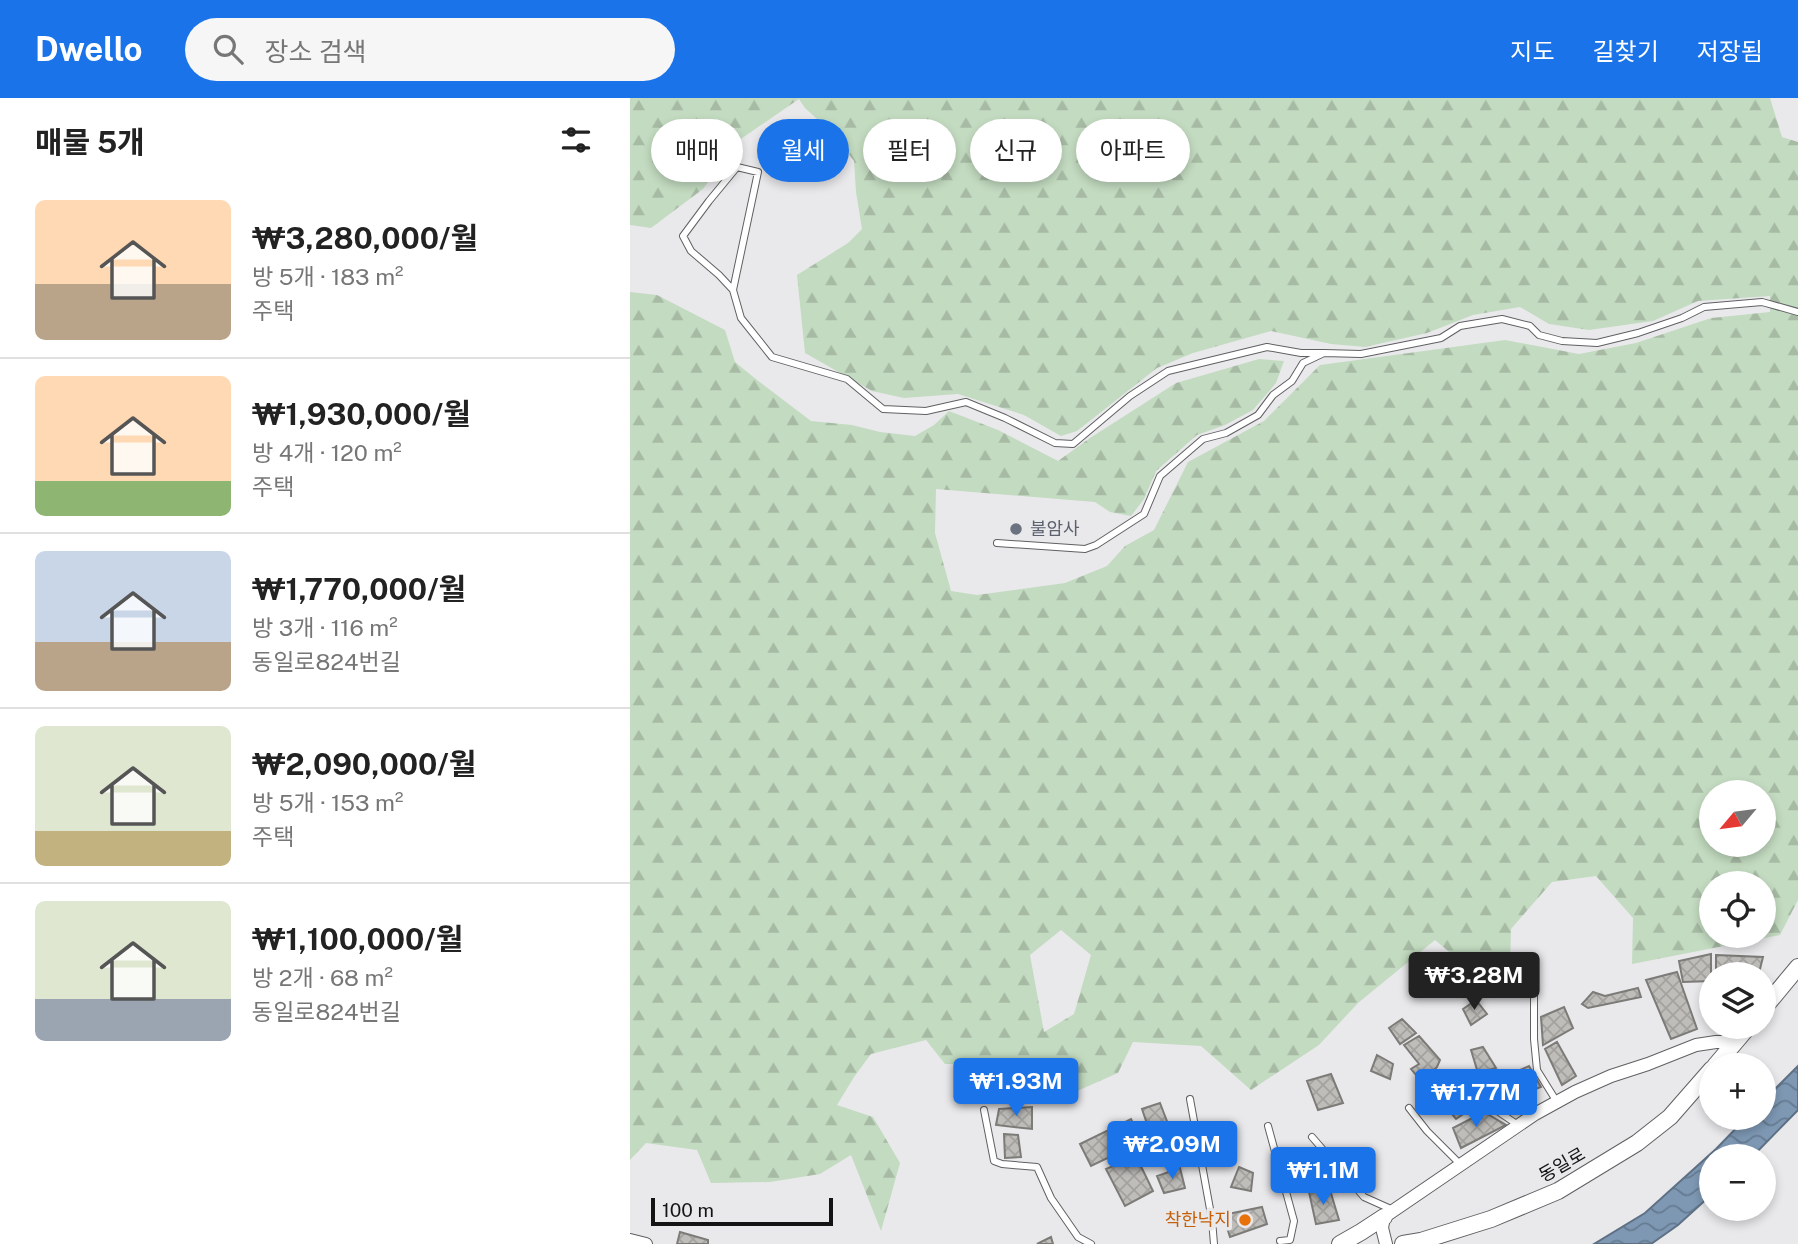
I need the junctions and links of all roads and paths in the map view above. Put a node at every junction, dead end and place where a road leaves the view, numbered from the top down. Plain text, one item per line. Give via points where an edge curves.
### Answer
1 (733, 290) junction
2 (1798, 312) edge
3 (1324, 353) junction
4 (997, 543) dead end
5 (1798, 967) edge
6 (1534, 994) dead end
7 (1776, 994) edge
8 (1738, 1039) edge
9 (1736, 1042) junction
10 (1726, 1053) edge
11 (1699, 1084) edge
12 (1479, 1094) dead end
13 (1190, 1099) dead end
14 (1523, 1101) dead end
15 (1557, 1102) junction
16 (1409, 1108) dead end
17 (984, 1110) dead end
18 (1535, 1114) junction
19 (1518, 1125) junction
20 (1268, 1126) dead end
21 (1312, 1138) dead end
22 (1460, 1164) junction
23 (1388, 1213) junction
24 (630, 1240) edge
25 (1280, 1241) dead end
26 (1290, 1242) edge
27 (646, 1244) edge
28 (1091, 1244) edge
29 (1214, 1244) edge
30 (1340, 1244) edge
31 (1386, 1244) edge
32 (1403, 1244) edge

1 - 1 lane via 691,251 683,236 737,167 758,172
1 - 3 lane via 741,318 772,357 847,379 883,409 926,411 966,402 1055,443 1073,444 1168,371 1267,347
2 - 3 lane via 1762,302 1704,307 1660,326 1597,343 1562,341 1502,319 1460,326 1441,338 1361,354
3 - 4 lane via 1303,363 1258,415 1226,433 1203,439 1160,476 1144,514 1096,545 1085,549
5 - 7 street
6 - 15 lane via 1537,1070
8 - 9 street, 동일로
9 - 10 street, 동일로
9 - 15 street via 1696,1045 1611,1076
11 - 32 street, 동일로 via 1670,1117 1637,1143 1558,1191 1491,1219
12 - 19 lane
13 - 29 lane
14 - 18 lane
15 - 18 street
16 - 22 lane
17 - 28 lane via 994,1161 1037,1167 1051,1198 1078,1237
18 - 19 street
19 - 22 street
20 - 26 lane via 1294,1221
21 - 23 lane via 1364,1197
22 - 23 street
23 - 30 street
23 - 31 street via 1382,1228
24 - 27 street
25 - 26 lane

